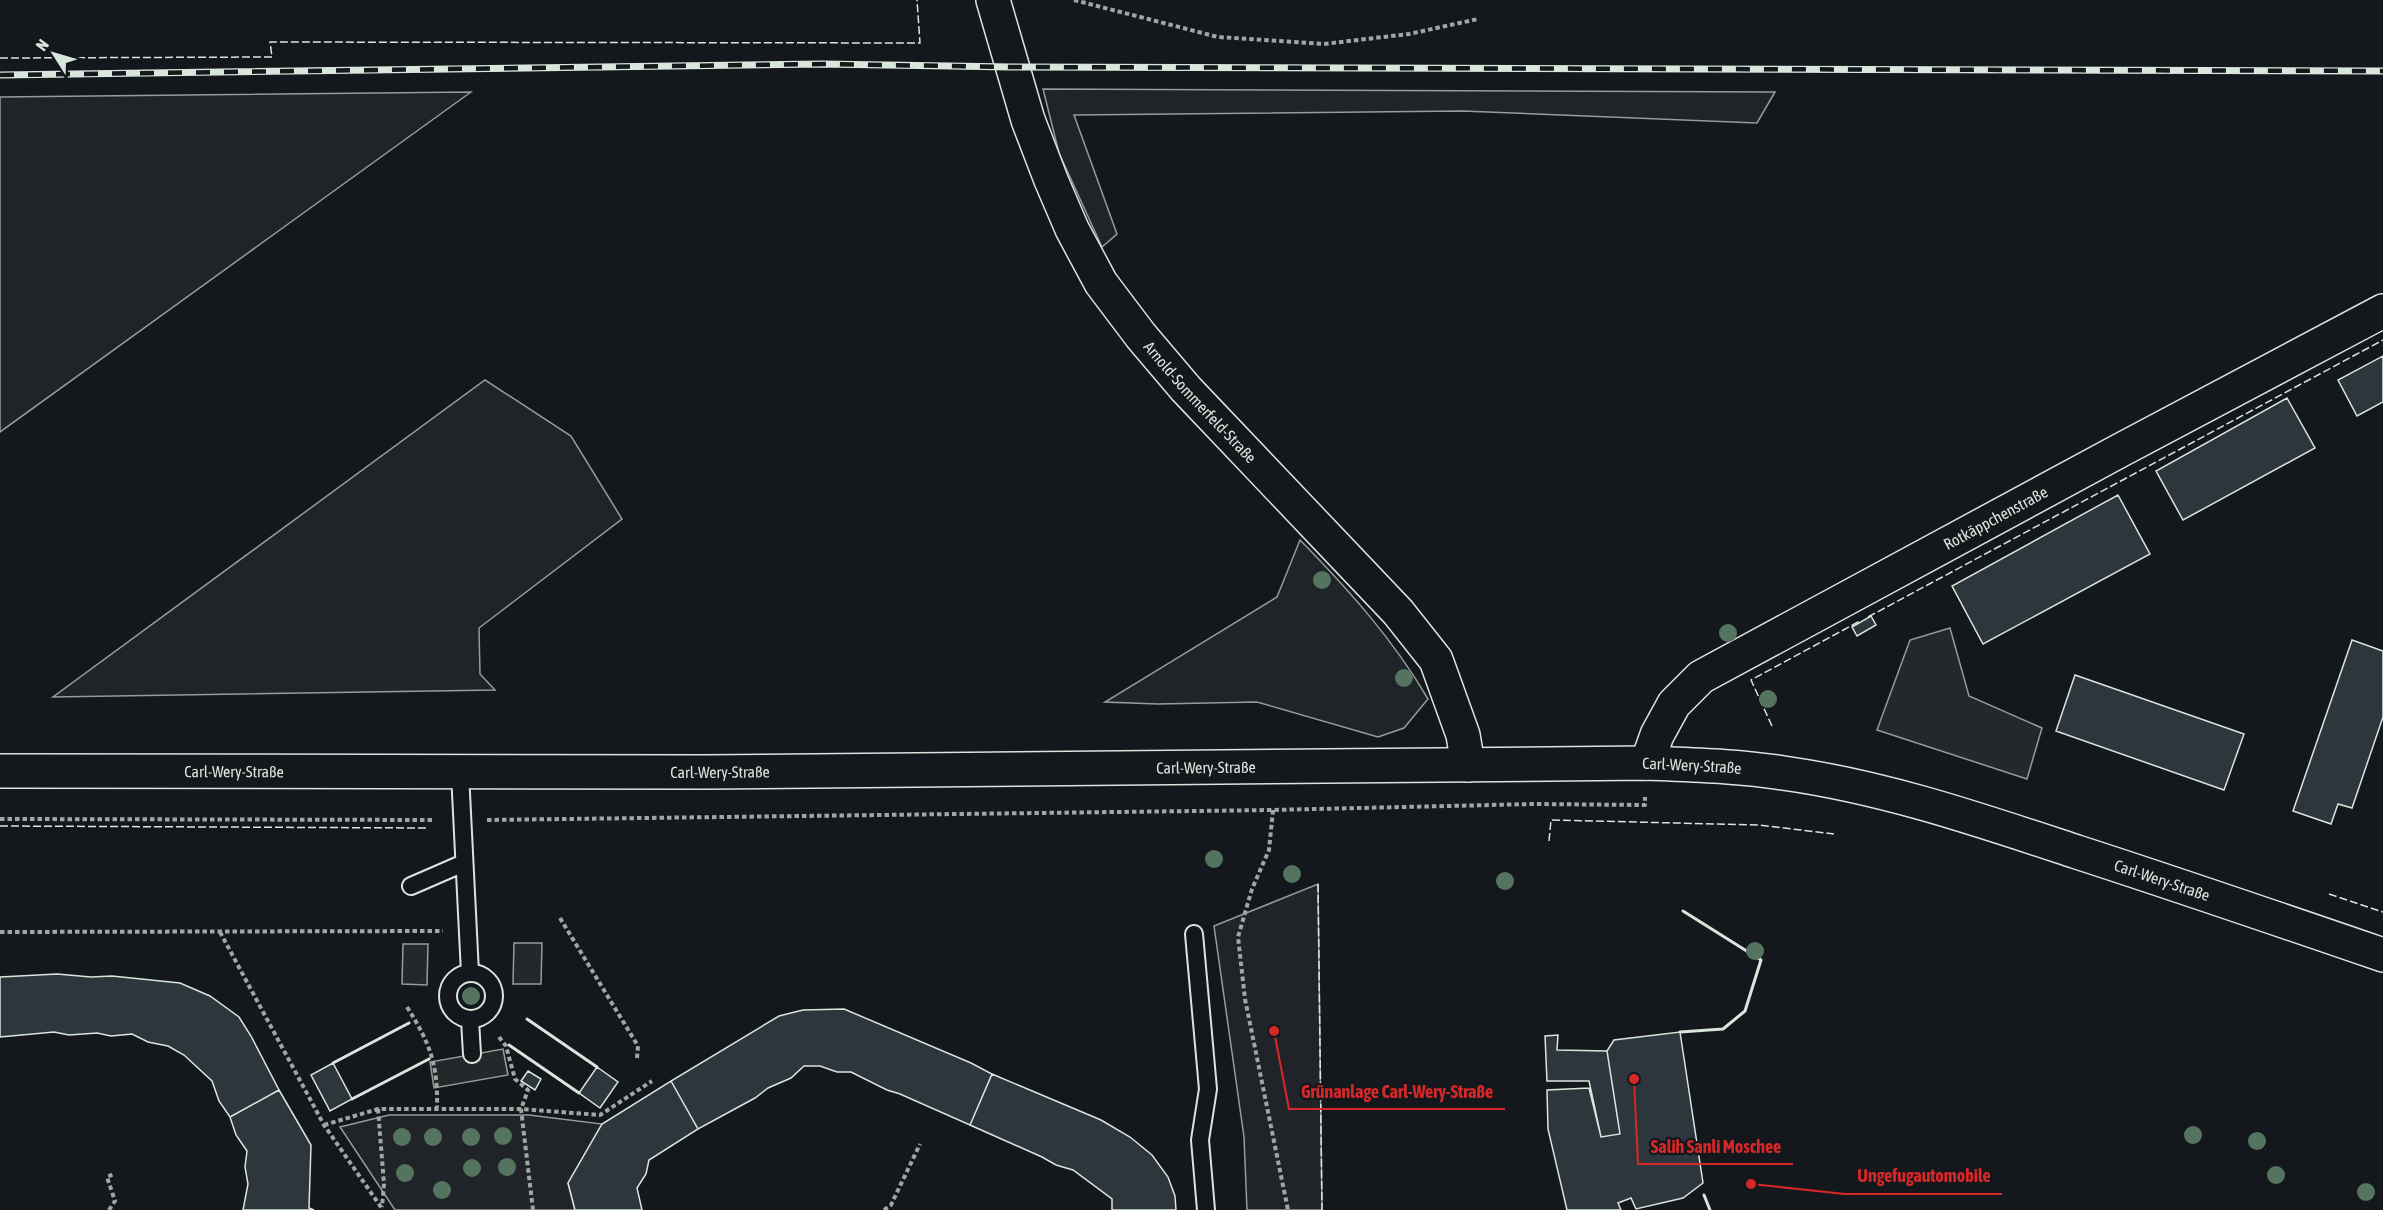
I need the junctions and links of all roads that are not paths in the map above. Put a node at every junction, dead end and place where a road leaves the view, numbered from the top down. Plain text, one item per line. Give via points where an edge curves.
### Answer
1 (993, 0) edge
2 (2383, 311) edge
3 (1647, 764) junction
4 (1468, 765) junction
5 (0, 771) edge
6 (460, 773) junction
7 (464, 863) junction
8 (411, 886) dead end
9 (1194, 934) dead end
10 (2383, 955) edge
11 (470, 973) junction
12 (478, 1018) junction
13 (472, 1054) dead end
14 (1206, 1210) edge

1 - 4 main road, Arnold-Sommerfeld-Straße via 1028,120 1072,230 1101,283 1186,389 1398,612 1436,660 1463,735
2 - 3 main road, Rotkäppchenstraße via 1701,677 1674,704
3 - 4 main road, Carl-Wery-Straße
3 - 10 main road, Carl-Wery-Straße via 1783,773 1865,788 1982,820
4 - 6 main road, Carl-Wery-Straße
5 - 6 main road, Carl-Wery-Straße
6 - 7 lane
7 - 8 lane
7 - 11 lane
9 - 14 lane via 1208,1089 1200,1140
11 - 12 lane via 492,986 494,1002
11 - 12 lane via 455,980 448,994 452,1010 460,1017
12 - 13 lane

